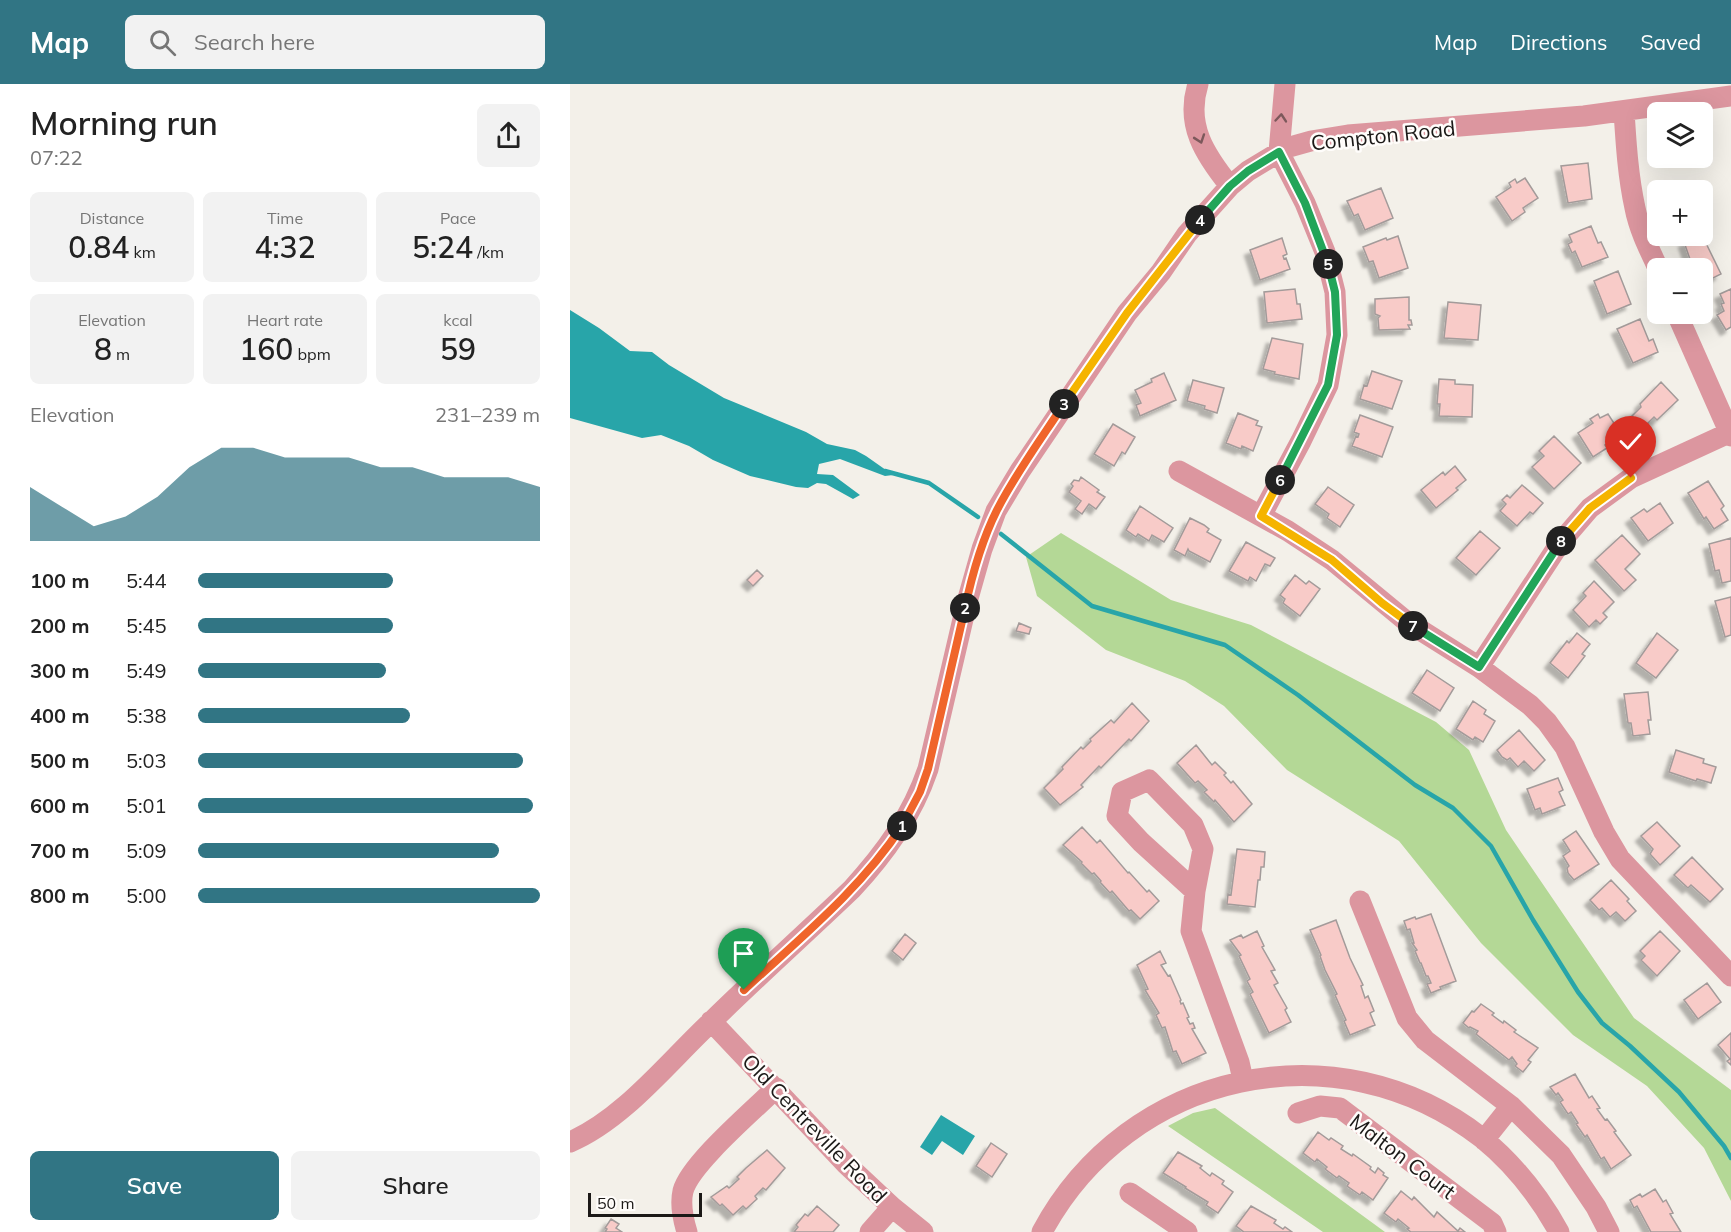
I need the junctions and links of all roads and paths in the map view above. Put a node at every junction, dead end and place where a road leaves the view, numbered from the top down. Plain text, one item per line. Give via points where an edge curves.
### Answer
1 (1198, 84) edge
2 (1286, 84) edge
3 (1731, 96) edge
4 (1624, 111) junction
5 (1279, 152) junction
6 (1230, 186) junction
7 (1654, 258) edge
8 (1681, 324) edge
9 (1730, 433) edge
10 (1179, 471) dead end
11 (1261, 516) junction
12 (1479, 667) junction
13 (1195, 891) junction
14 (1360, 901) dead end
15 (1731, 976) edge
16 (711, 1021) junction
17 (1243, 1080) junction
18 (776, 1088) junction
19 (1511, 1106) junction
20 (1298, 1113) dead end
21 (1484, 1140) junction
22 (570, 1142) edge
23 (1130, 1193) dead end
24 (892, 1207) junction
25 (687, 1232) edge
26 (870, 1232) edge
27 (922, 1232) edge
28 (1042, 1232) edge
29 (1187, 1232) edge
30 (1496, 1232) edge
31 (1559, 1232) edge
32 (1609, 1232) edge

1 -> 6 street via 1194,112 1199,141
5 -> 2 street
3 - 4 street, Compton Road
4 - 5 street, Compton Road via 1348,135 1311,141
4 - 7 street via 1635,208
5 - 6 street, Compton Road
5 - 11 street via 1324,252 1335,292 1337,335 1328,385
6 - 16 street, Compton Road via 1187,234 1109,337 996,511 967,602 928,769 901,828 852,889
8 - 9 street
9 - 12 street via 1631,478 1590,508 1560,543
10 - 11 street
11 - 12 street via 1332,560 1406,621
12 - 15 street via 1546,722 1565,747 1620,859
13 - 13 street via 1203,849 1194,825 1149,780 1122,792 1117,816
13 - 17 street via 1191,931
14 - 19 street via 1407,1018 1425,1040
16 - 18 street, Old Centreville Road
16 - 22 street, Compton Road via 621,1110 598,1128
17 - 21 street via 1336,1077 1374,1084 1448,1115
17 - 28 street via 1176,1103 1123,1135 1081,1175
18 - 24 street, Old Centreville Road
18 - 25 street via 695,1168 683,1190
19 - 21 street
19 - 32 street via 1561,1155
20 - 30 street, Malton Court via 1320,1106 1340,1108 1492,1223
21 - 31 street via 1539,1198
23 - 29 street
24 - 26 street
24 - 27 street, Old Centreville Road

